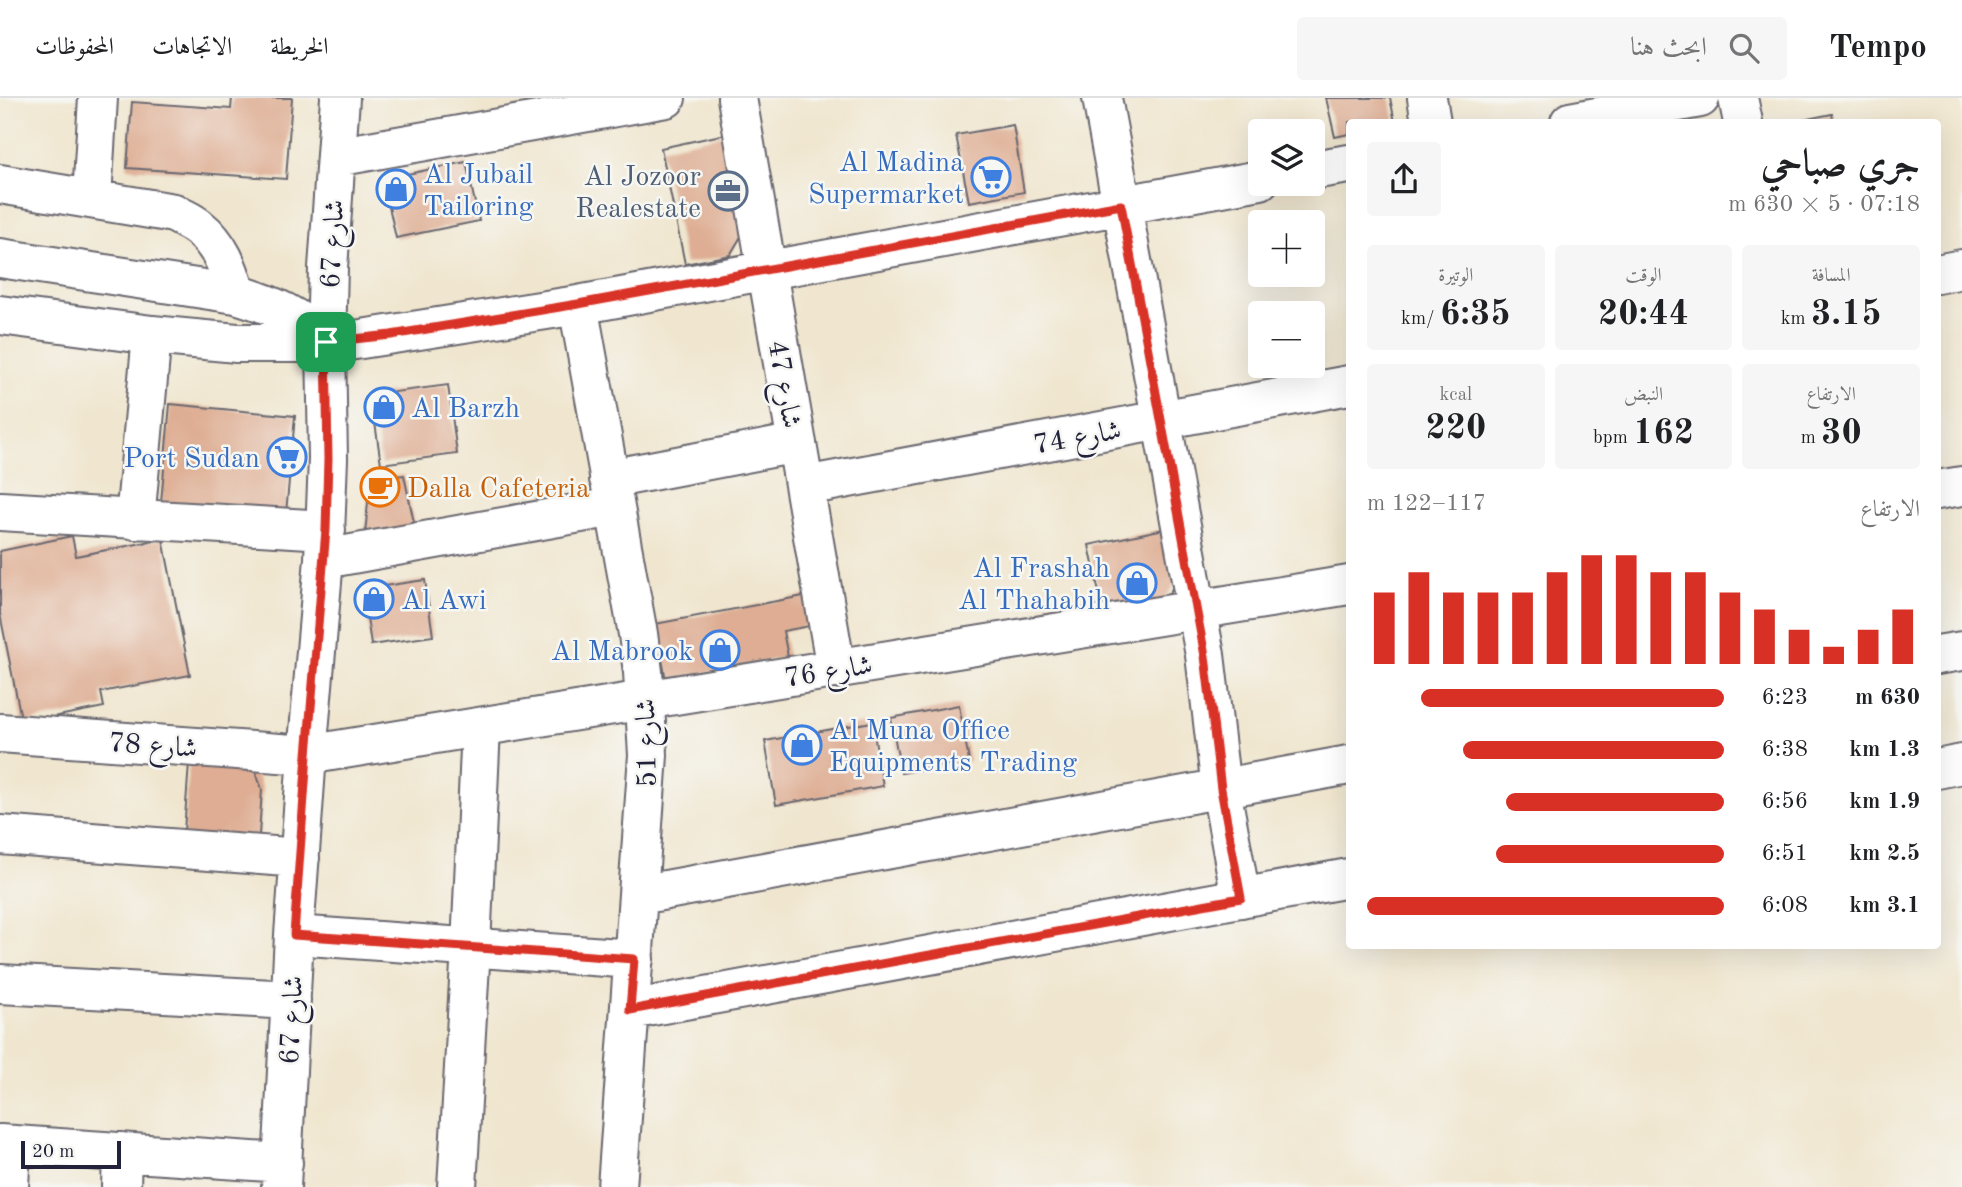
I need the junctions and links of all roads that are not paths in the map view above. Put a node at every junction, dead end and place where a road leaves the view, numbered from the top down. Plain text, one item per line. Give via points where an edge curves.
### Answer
1 (98, 98) edge
2 (340, 98) edge
3 (666, 98) edge
4 (737, 98) edge
5 (1102, 98) edge
6 (1427, 98) edge
7 (1700, 98) edge
8 (1738, 98) edge
9 (1431, 119) edge
10 (1586, 119) edge
11 (1742, 119) edge
12 (336, 158) junction
13 (1346, 164) edge
14 (1325, 168) edge
15 (1248, 182) edge
16 (0, 184) edge
17 (92, 198) junction
18 (1121, 205) junction
19 (0, 258) edge
20 (1962, 270) edge
21 (766, 271) junction
22 (1941, 273) edge
23 (236, 294) junction
24 (578, 304) junction
25 (0, 315) edge
26 (152, 335) junction
27 (326, 342) junction
28 (1346, 386) edge
29 (1160, 421) junction
30 (797, 443) junction
31 (805, 486) junction
32 (1962, 486) edge
33 (1941, 489) edge
34 (611, 493) junction
35 (0, 512) edge
36 (135, 520) junction
37 (325, 545) junction
38 (1346, 585) edge
39 (1197, 610) junction
40 (1962, 651) edge
41 (1941, 655) edge
42 (836, 669) junction
43 (645, 700) junction
44 (481, 727) junction
45 (0, 733) edge
46 (307, 755) junction
47 (1962, 764) edge
48 (1346, 766) edge
49 (1941, 768) edge
50 (1221, 789) junction
51 (0, 835) edge
52 (300, 858) junction
53 (1346, 879) edge
54 (639, 895) junction
55 (1241, 898) junction
56 (294, 935) junction
57 (471, 947) junction
58 (634, 959) junction
59 (0, 984) edge
60 (291, 1000) junction
61 (630, 1010) junction
62 (5, 1144) edge
63 (122, 1170) edge
64 (282, 1175) edge
65 (9, 1187) edge
66 (457, 1187) edge
67 (617, 1187) edge

1 - 17 street
2 - 12 street, شارع 67
3 - 12 street
4 - 21 street, شارع 47
5 - 18 street
6 - 9 street
7 - 10 street
8 - 11 street
12 - 27 street, شارع 67
13 - 14 street
15 - 18 street
16 - 17 street
17 - 23 street via 174,213 198,226 217,247
18 - 21 street
18 - 29 street
19 - 23 street
20 - 22 street
21 - 24 street
21 - 30 street, شارع 47
23 - 27 street via 284,311
24 - 27 street
24 - 34 street, شارع 51
25 - 26 street
26 - 27 street via 259,344
26 - 36 street
27 - 37 street, شارع 67
28 - 29 street, شارع 74
29 - 31 street, شارع 74
29 - 39 street
30 - 31 street, شارع 47
30 - 34 street
31 - 42 street, شارع 47
32 - 33 street
34 - 37 street
34 - 43 street, شارع 51 via 638,634
35 - 36 street
36 - 37 street
37 - 46 street, شارع 67
38 - 39 street, شارع 76
39 - 42 street, شارع 76
39 - 50 street
40 - 41 street
42 - 43 street, شارع 76
43 - 44 street, شارع 76
43 - 54 street, شارع 51 via 648,755
44 - 46 street, شارع 76
44 - 57 street
45 - 46 street, شارع 78
46 - 52 street, شارع 67
47 - 49 street
48 - 50 street
50 - 54 street
50 - 55 street
51 - 52 street
52 - 56 street, شارع 67
53 - 55 street
54 - 58 street, شارع 51
55 - 61 street
56 - 57 street
56 - 60 street, شارع 67
57 - 58 street
57 - 66 street
58 - 61 street, شارع 51
59 - 60 street
60 - 64 street, شارع 67
61 - 67 street, شارع 51
62 - 63 street
62 - 65 street
63 - 64 street

